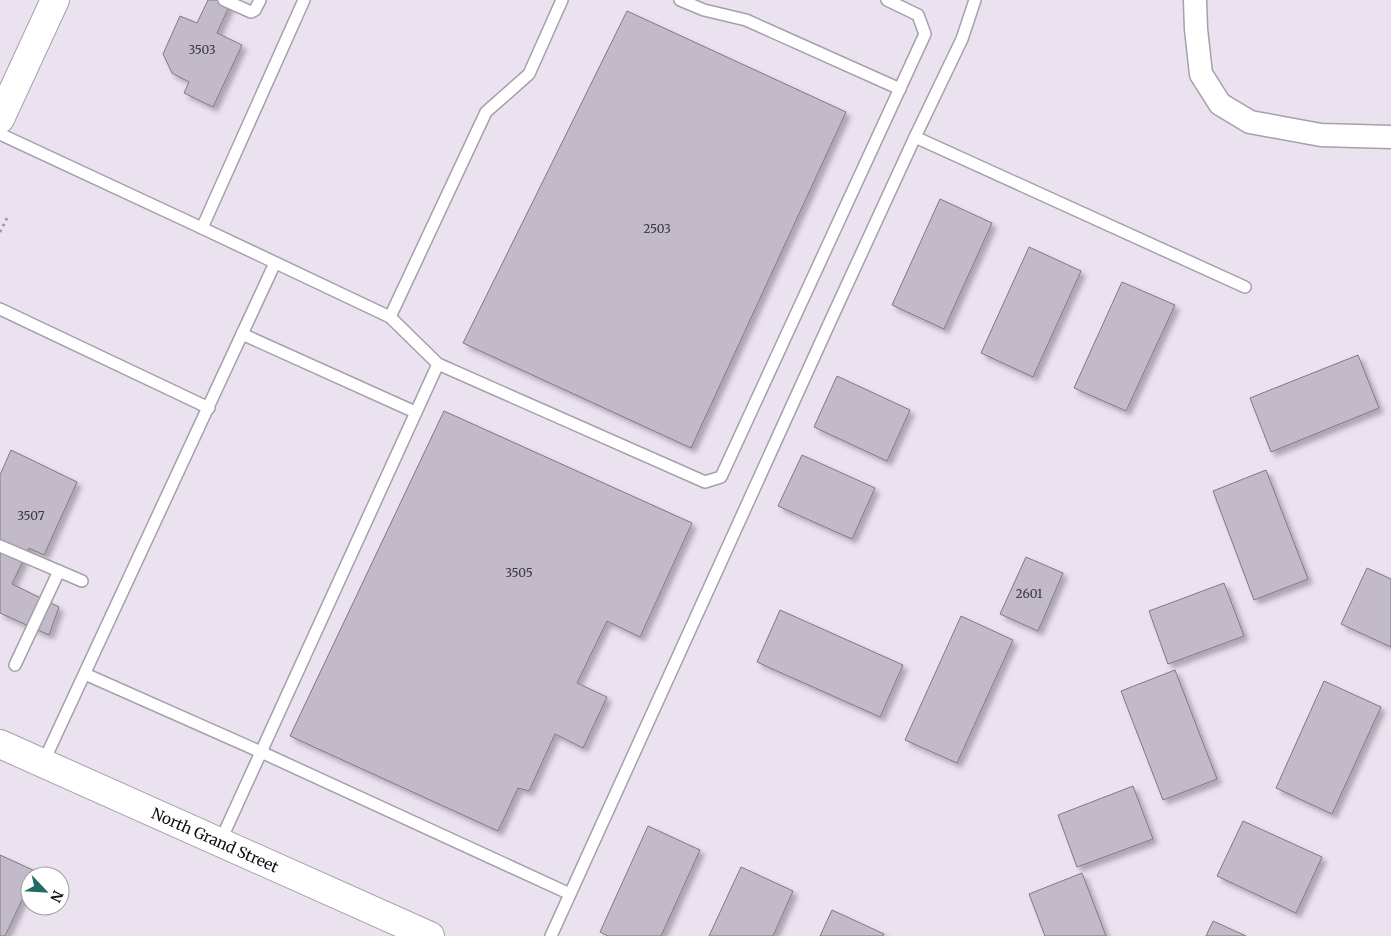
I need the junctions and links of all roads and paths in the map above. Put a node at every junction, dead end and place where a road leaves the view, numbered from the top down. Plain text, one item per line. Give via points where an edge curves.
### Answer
1 (56, 0) edge
2 (224, 0) edge
3 (260, 0) edge
4 (304, 0) edge
5 (562, 0) edge
6 (680, 0) edge
7 (887, 0) edge
8 (975, 0) edge
9 (1195, 0) edge
10 (900, 90) junction
11 (0, 119) edge
12 (0, 134) edge
13 (915, 137) junction
14 (1391, 137) edge
15 (7, 218) dead end
16 (202, 228) junction
17 (0, 232) edge
18 (275, 263) junction
19 (1245, 287) dead end
20 (0, 309) edge
21 (390, 317) junction
22 (242, 334) junction
23 (438, 364) junction
24 (209, 408) junction
25 (416, 412) junction
26 (0, 546) edge
27 (58, 571) junction
28 (82, 581) dead end
29 (15, 665) dead end
30 (85, 674) junction
31 (0, 744) edge
32 (261, 752) junction
33 (43, 764) junction
34 (220, 842) junction
35 (570, 894) junction
36 (430, 936) edge
37 (550, 936) edge

1 - 11 main road
2 - 3 lane via 251,12
4 - 16 lane
5 - 21 lane via 529,74 486,112
6 - 10 lane via 704,10 746,20
7 - 10 lane via 918,15 926,34
8 - 13 lane via 962,39
9 - 14 street via 1201,74 1220,104 1250,122 1321,135
10 - 23 lane via 721,477 705,482
12 - 16 lane
13 - 19 lane
13 - 35 lane
15 - 17 path
16 - 18 lane
18 - 21 lane
18 - 22 lane
20 - 24 lane
21 - 23 lane
22 - 24 lane
22 - 25 lane
23 - 25 lane
24 - 30 lane
25 - 32 lane
26 - 27 lane
27 - 28 lane
27 - 29 lane
30 - 32 lane
30 - 33 lane
31 - 33 main road, North Grand Street
32 - 34 lane
32 - 35 lane
33 - 34 main road, North Grand Street
34 - 36 main road, North Grand Street
35 - 37 lane

